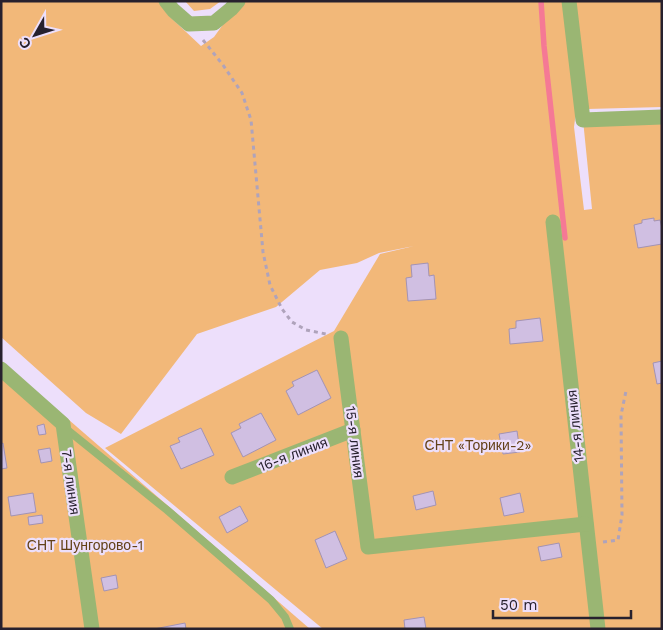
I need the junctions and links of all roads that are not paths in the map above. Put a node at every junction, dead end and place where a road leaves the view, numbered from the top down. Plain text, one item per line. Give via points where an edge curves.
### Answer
1 (166, 1) edge
2 (238, 1) edge
3 (569, 1) edge
4 (662, 117) edge
5 (553, 222) dead end
6 (341, 338) road end
7 (1, 369) edge
8 (63, 425) junction
9 (353, 430) junction
10 (232, 477) dead end
11 (586, 524) junction
12 (92, 629) edge
13 (290, 629) edge
14 (598, 629) edge

1 - 2 street via 189,24 214,23
3 - 4 street via 583,120
5 - 11 street, 14-я линия
6 - 9 street, 15-я линия
7 - 8 street
8 - 12 street, 7-я линия
8 - 13 lane via 271,600
9 - 10 street, 16-я линия
9 - 11 street, 15-я линия via 368,547
11 - 14 street, 14-я линия

